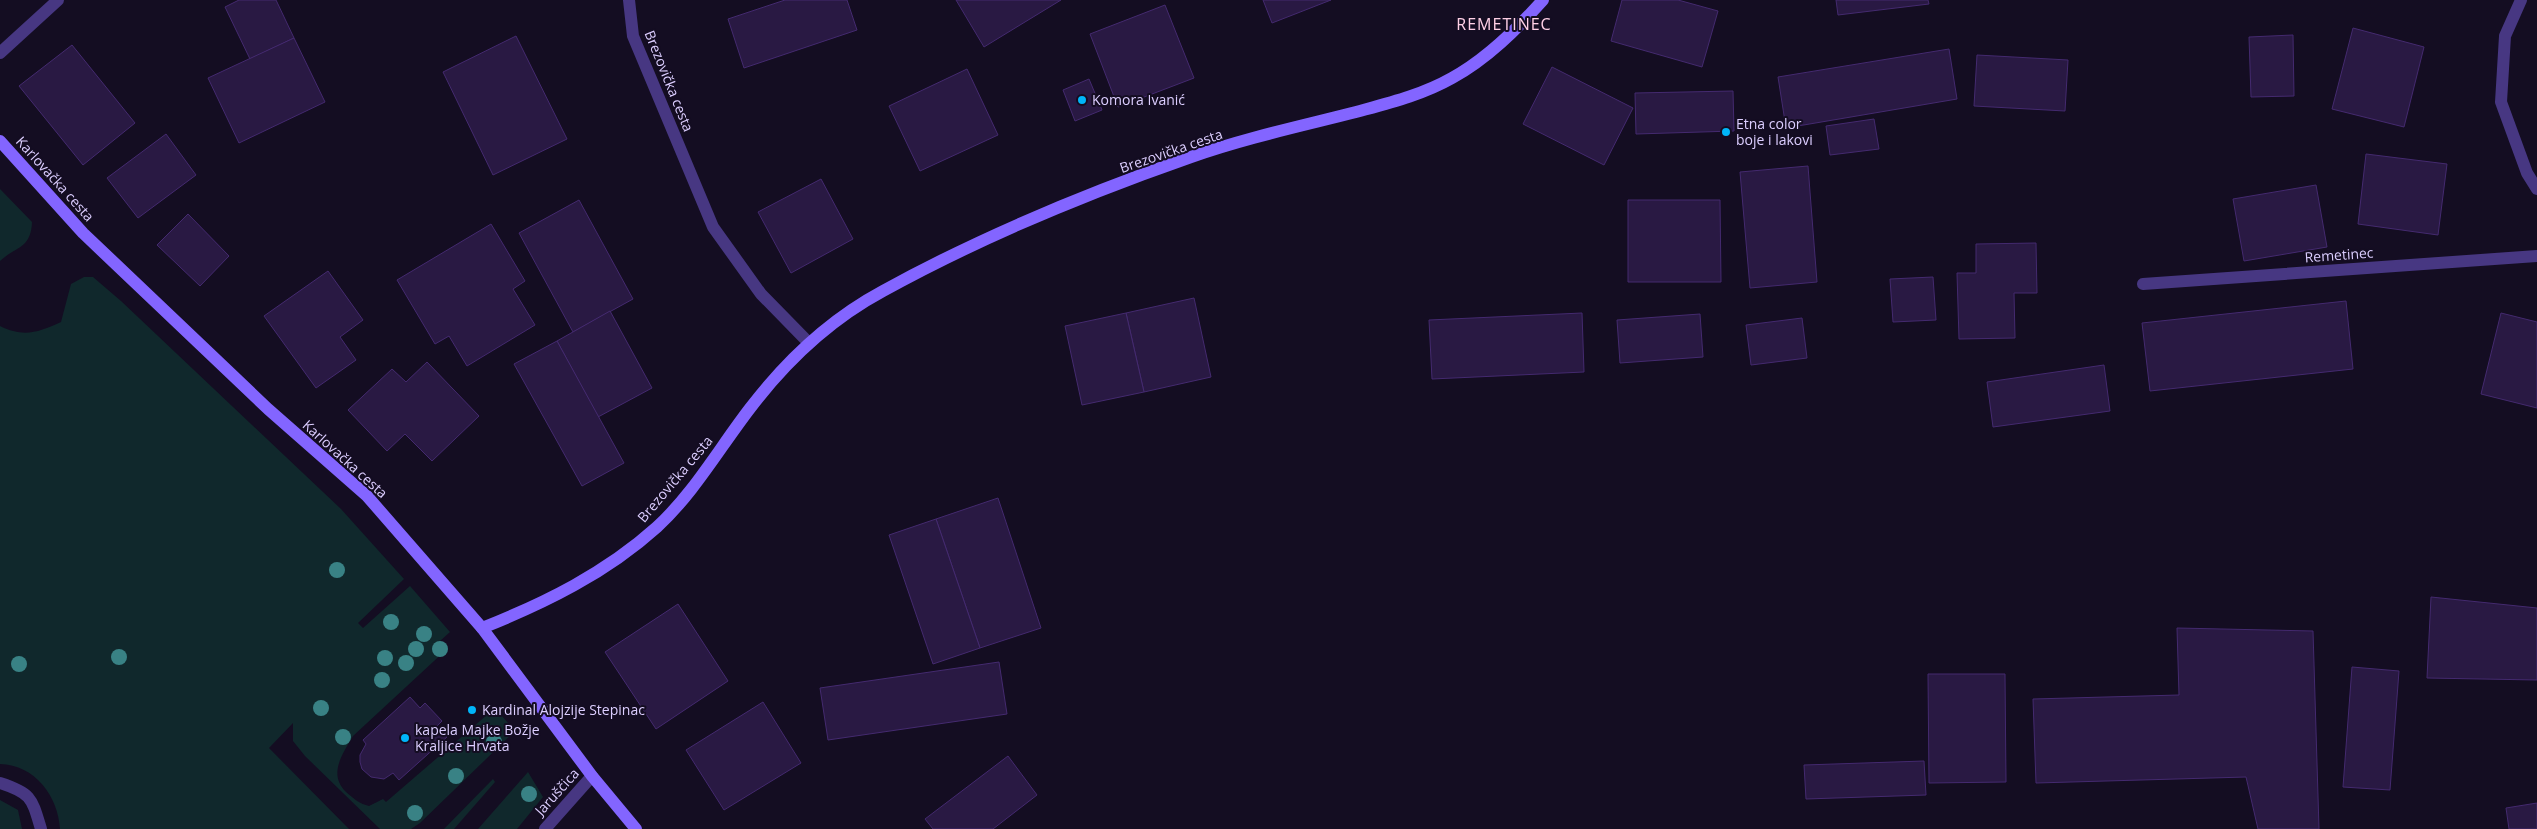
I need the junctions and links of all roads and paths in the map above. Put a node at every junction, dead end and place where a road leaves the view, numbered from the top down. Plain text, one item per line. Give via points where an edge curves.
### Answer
1 (58, 0) edge
2 (629, 0) edge
3 (1543, 0) edge
4 (2520, 0) edge
5 (0, 52) edge
6 (0, 141) edge
7 (2537, 189) edge
8 (2537, 256) edge
9 (2143, 284) dead end
10 (808, 342) junction
11 (482, 628) junction
12 (592, 776) junction
13 (0, 782) edge
14 (41, 829) edge
15 (545, 829) edge
16 (636, 829) edge

1 - 5 street
2 - 10 street, Brezovička cesta via 633,36 712,226 761,294
3 - 10 main road, Brezovička cesta via 1522,24 1452,79 1406,98 1193,156 1000,231 880,292
4 - 7 street via 2505,36 2501,102 2527,173
6 - 11 main road, Karlovačka cesta via 83,233 268,409 366,496
8 - 9 street, Remetinec
10 - 11 main road, Brezovička cesta via 779,372 659,525 598,572 524,611
11 - 12 main road, Karlovačka cesta
12 - 15 street, Jaruščica
12 - 16 main road, Karlovačka cesta
13 - 14 street via 15,787 33,801

